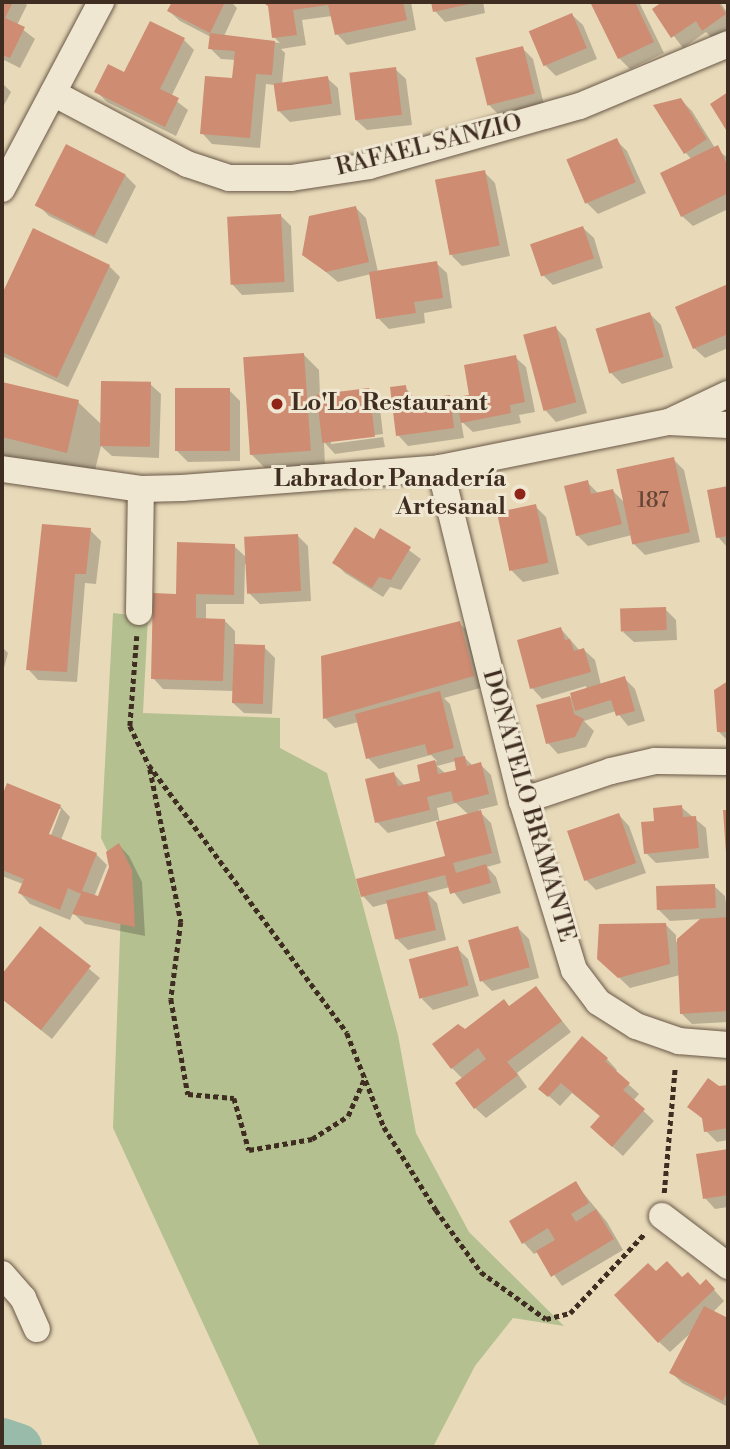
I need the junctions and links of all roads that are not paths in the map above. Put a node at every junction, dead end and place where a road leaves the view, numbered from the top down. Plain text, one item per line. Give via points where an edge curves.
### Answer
1 (101, 2) edge
2 (728, 44) edge
3 (52, 93) junction
4 (2, 190) edge
5 (728, 394) edge
6 (669, 422) junction
7 (728, 425) edge
8 (440, 467) junction
9 (2, 469) edge
10 (141, 489) junction
11 (139, 612) road end
12 (728, 762) edge
13 (522, 801) junction
14 (728, 1045) edge
15 (662, 1216) road end
16 (728, 1266) edge
17 (2, 1274) edge
18 (37, 1329) dead end

1 - 3 street
2 - 3 street, RAFAEL SANZIO via 580,106 369,166 291,178 229,178 187,164
3 - 4 street
5 - 6 street
6 - 7 street
6 - 8 street
8 - 10 street
8 - 13 street, DONATELO BRAMANTE
9 - 10 street
10 - 11 street
12 - 13 street via 655,761
13 - 14 street, DONATELO BRAMANTE via 574,970 598,1002 636,1026 679,1041
15 - 16 street
17 - 18 street via 23,1298

